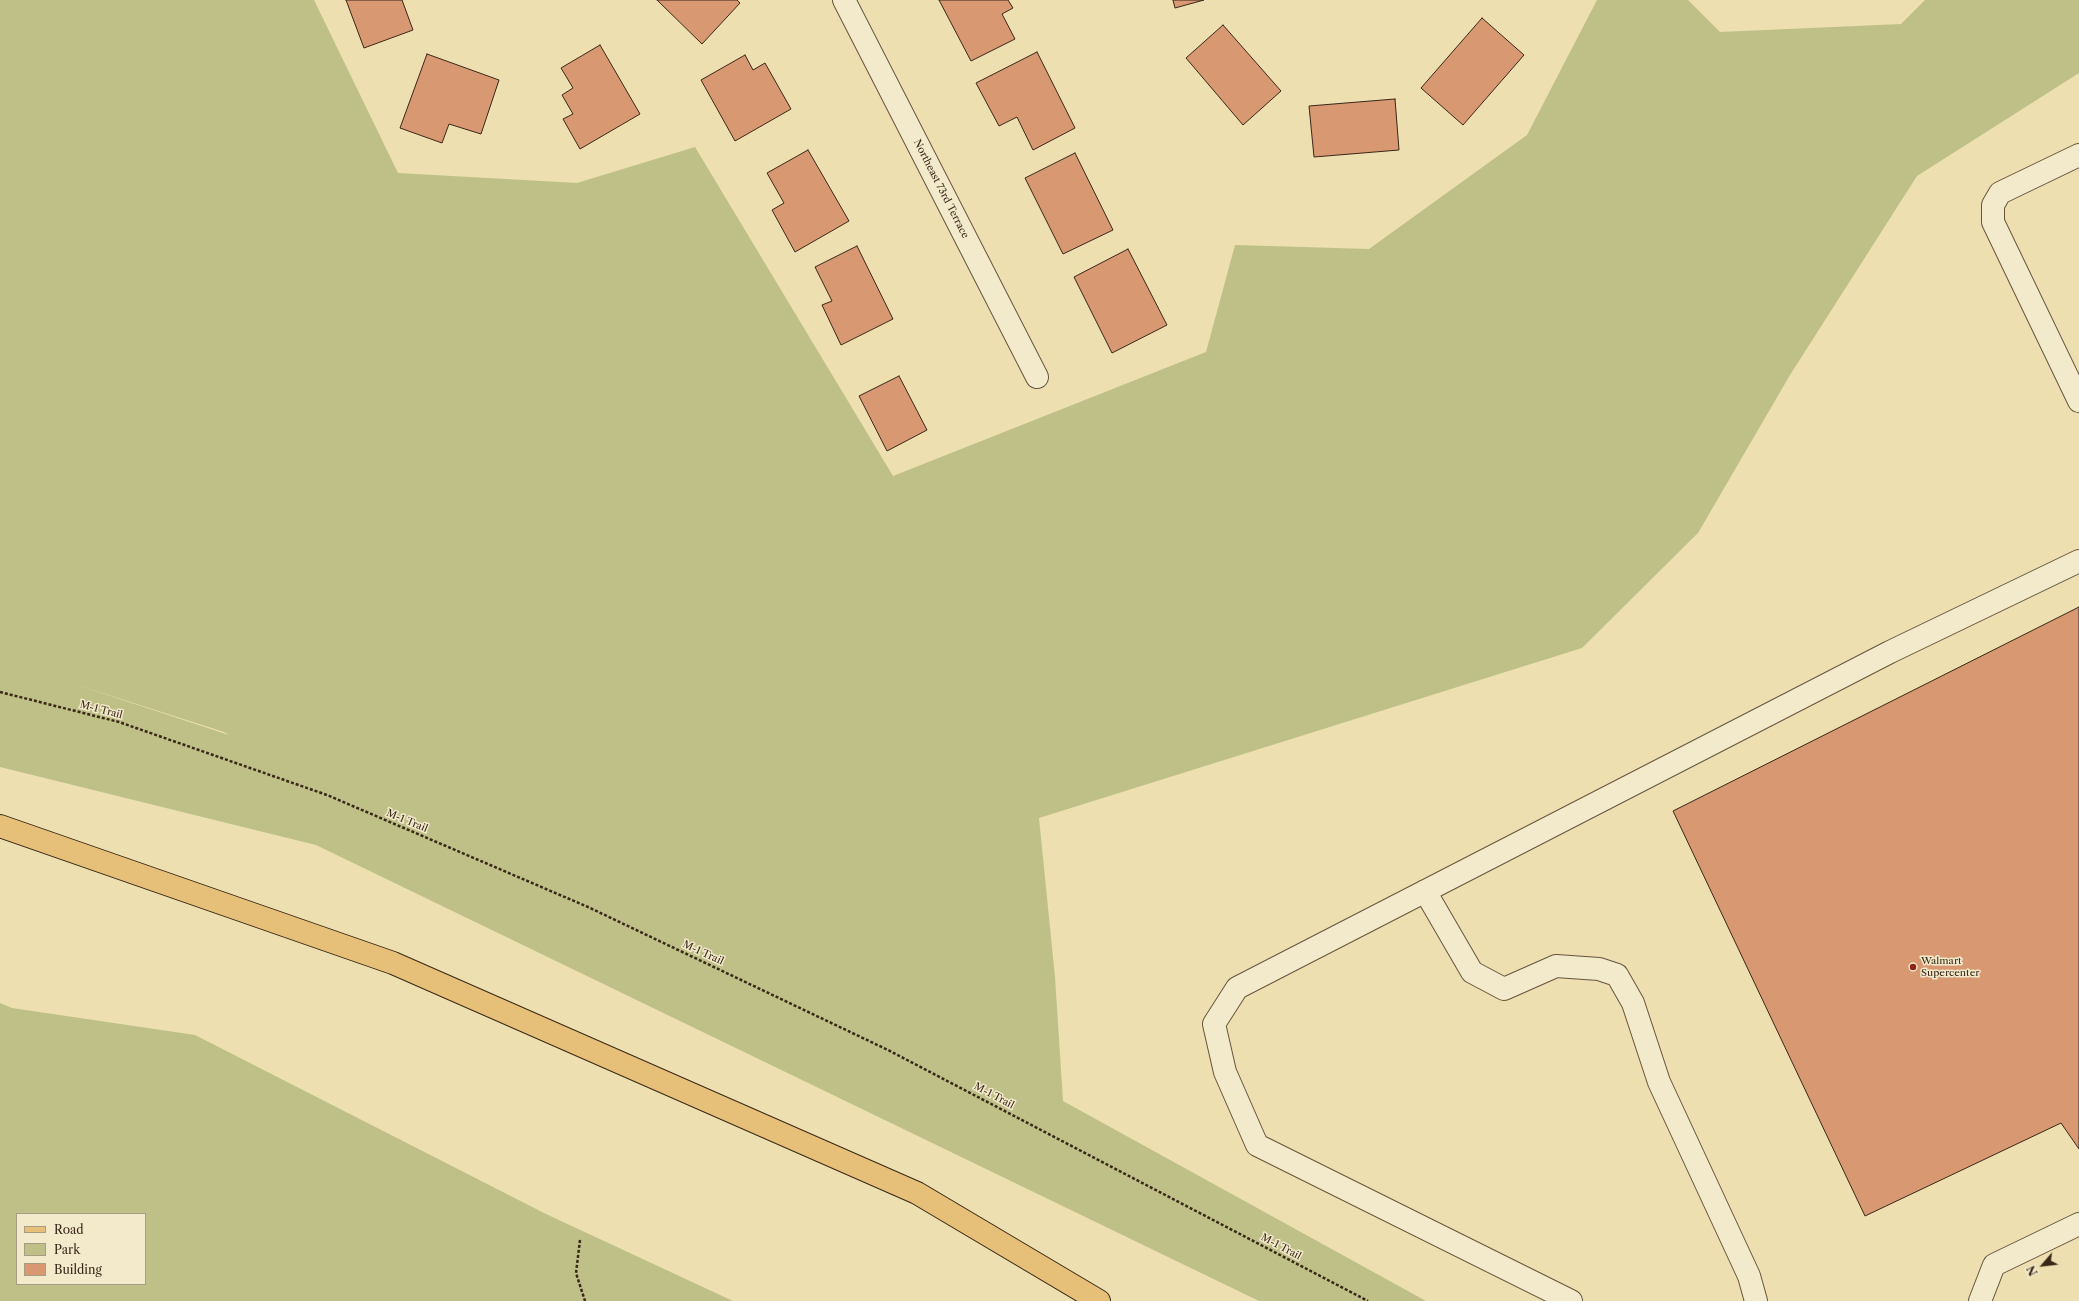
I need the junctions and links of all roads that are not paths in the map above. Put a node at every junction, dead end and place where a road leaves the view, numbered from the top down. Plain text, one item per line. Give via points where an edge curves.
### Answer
1 (844, 0) edge
2 (2079, 155) edge
3 (1037, 378) dead end
4 (2079, 401) edge
5 (2079, 561) edge
6 (0, 826) edge
7 (1425, 891) junction
8 (2079, 1224) edge
9 (1099, 1301) edge
10 (1571, 1301) edge
11 (1756, 1301) edge
12 (1980, 1301) edge

1 - 3 street, Northeast 73rd Terrace
2 - 4 street via 2000,193 1993,205 1993,222
5 - 7 street via 1890,652
6 - 9 main road via 394,963 917,1193
7 - 10 street via 1237,988 1214,1024 1225,1072 1257,1145
7 - 11 street via 1472,972 1504,989 1556,966 1599,969 1617,975 1633,1003 1659,1082 1749,1276
8 - 12 street via 1994,1265

